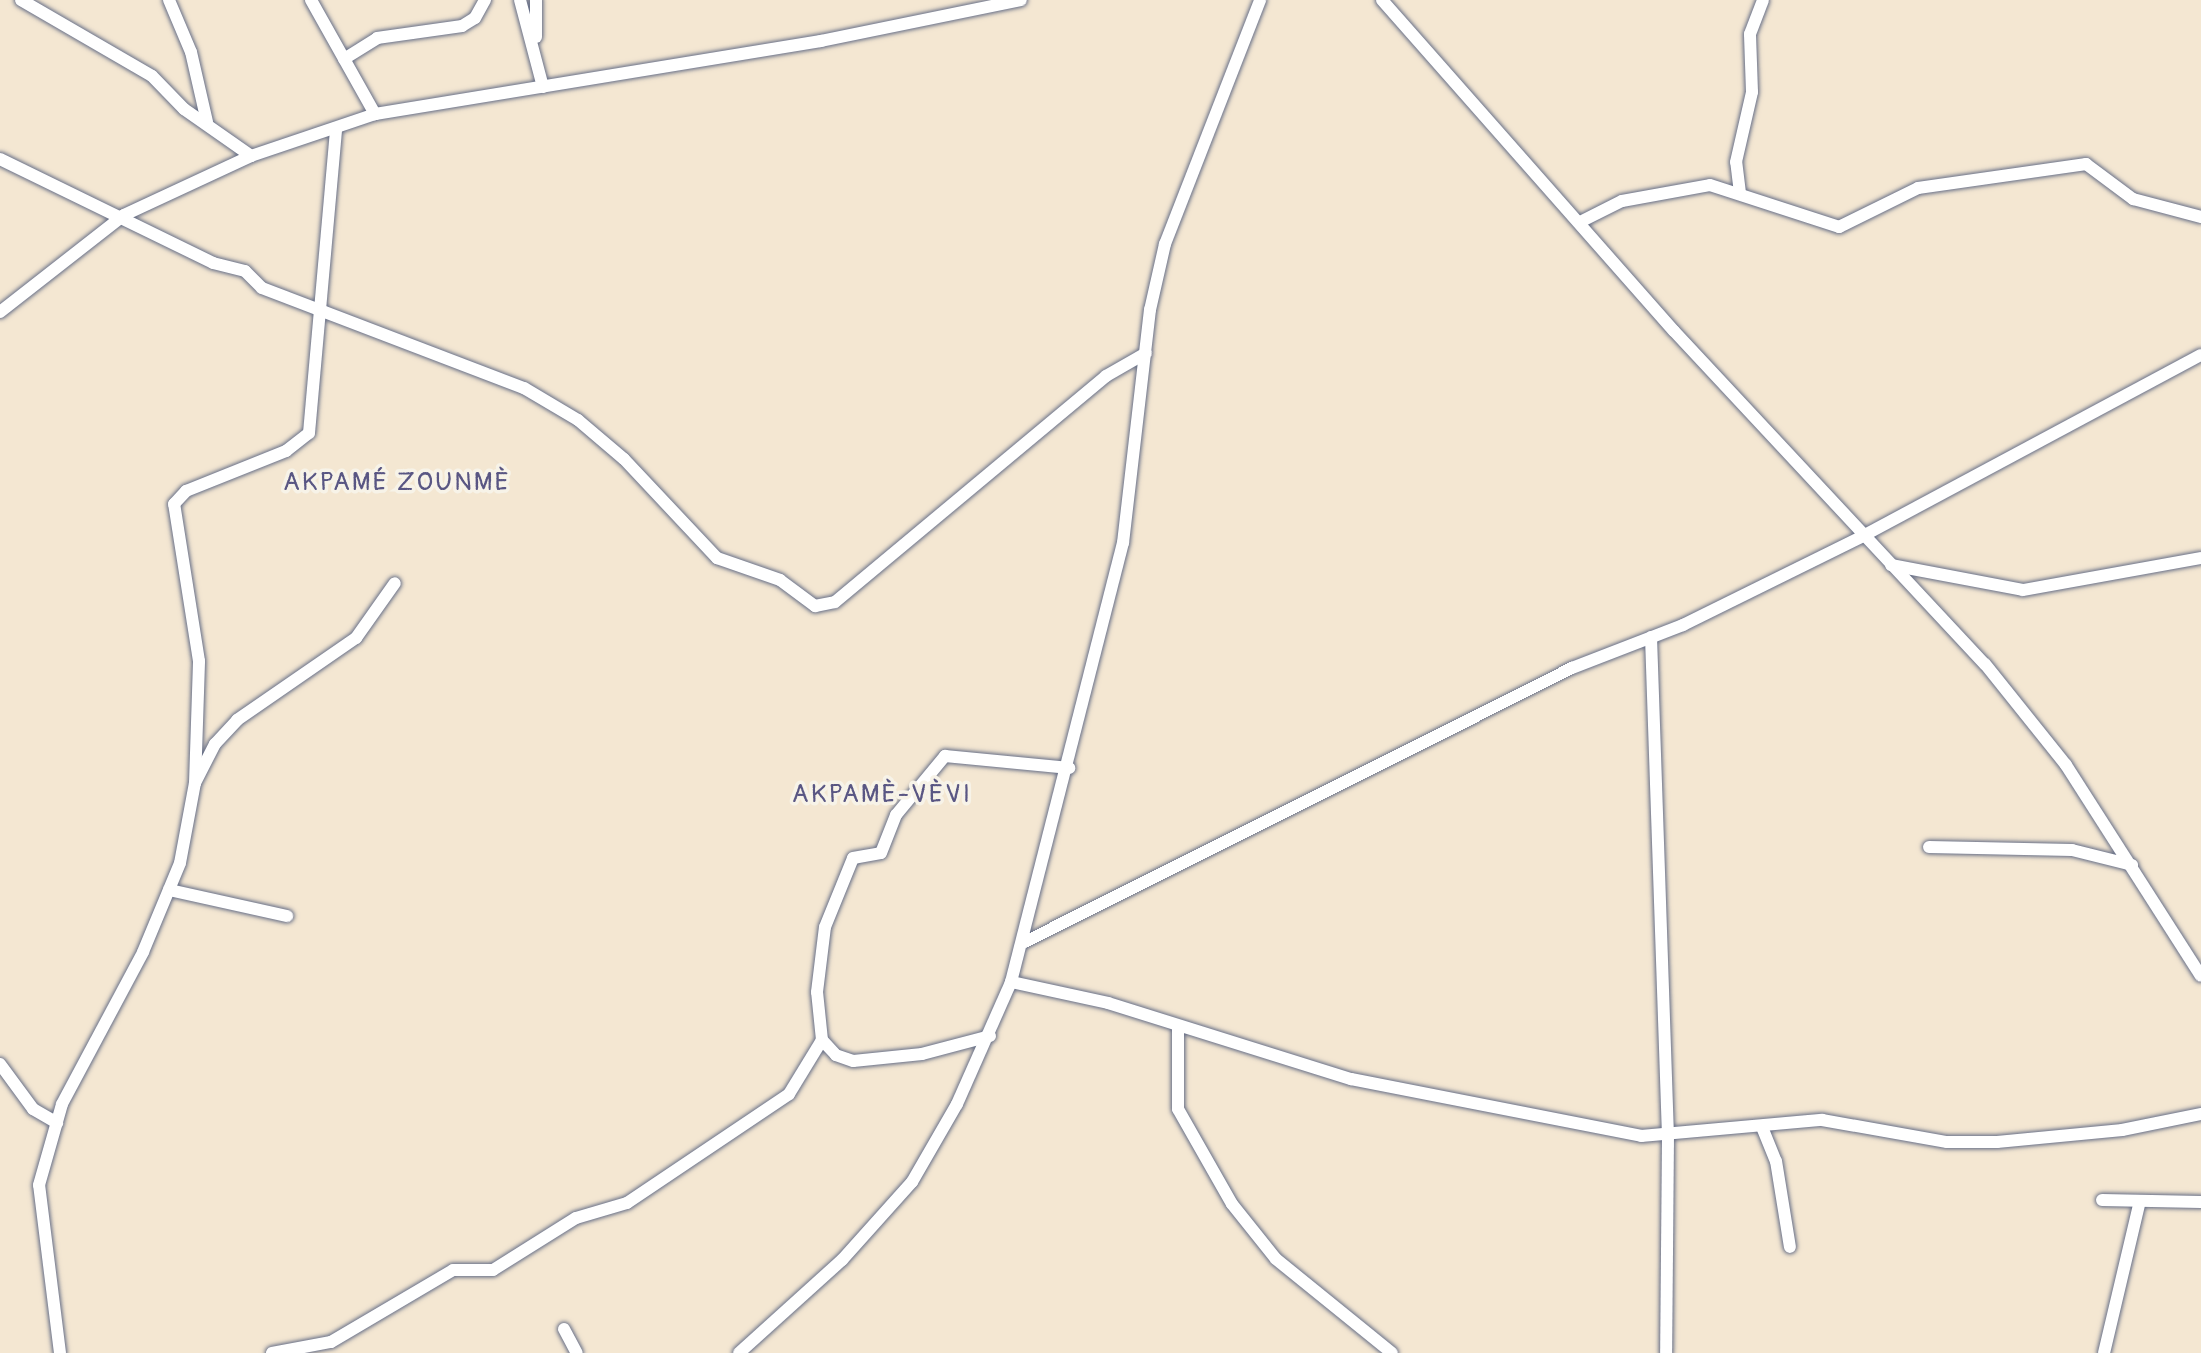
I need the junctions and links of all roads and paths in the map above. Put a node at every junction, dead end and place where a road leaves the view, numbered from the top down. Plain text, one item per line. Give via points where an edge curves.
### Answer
1 (21, 0) edge
2 (169, 0) edge
3 (311, 0) edge
4 (485, 0) edge
5 (520, 0) edge
6 (536, 0) edge
7 (1021, 0) edge
8 (1261, 0) edge
9 (1382, 0) edge
10 (1763, 0) edge
11 (536, 45) junction
12 (344, 59) junction
13 (543, 87) junction
14 (375, 114) junction
15 (207, 122) junction
16 (336, 130) junction
17 (251, 156) junction
18 (0, 159) edge
19 (1740, 193) junction
20 (124, 215) junction
21 (2201, 217) edge
22 (1580, 222) junction
23 (321, 306) junction
24 (0, 312) edge
25 (1146, 353) junction
26 (2201, 355) edge
27 (1863, 536) junction
28 (2201, 558) edge
29 (1891, 565) junction
30 (396, 583) dead end
31 (1651, 638) junction
32 (1069, 768) junction
33 (195, 783) junction
34 (1929, 846) dead end
35 (2132, 865) junction
36 (169, 890) junction
37 (287, 916) dead end
38 (1025, 942) junction
39 (2201, 976) edge
40 (1012, 982) junction
41 (1178, 1026) junction
42 (990, 1036) junction
43 (822, 1040) junction
44 (0, 1064) edge
45 (2201, 1114) edge
46 (57, 1123) junction
47 (1762, 1126) junction
48 (1668, 1137) junction
49 (2102, 1200) dead end
50 (2140, 1201) junction
51 (2201, 1202) edge
52 (1790, 1247) dead end
53 (564, 1329) dead end
54 (60, 1353) edge
55 (272, 1353) edge
56 (576, 1353) edge
57 (739, 1353) edge
58 (1392, 1353) edge
59 (1666, 1353) edge
60 (2104, 1353) edge

1 - 15 street via 152,76
2 - 15 street via 191,52
3 - 12 street
4 - 12 street via 475,18 462,26 376,38
5 - 11 street
6 - 11 street
7 - 13 street
8 - 25 street via 1165,244
9 - 22 street
10 - 19 street via 1750,34 1752,92 1736,162
11 - 13 street
12 - 14 street
13 - 14 street
14 - 16 street
15 - 17 street
16 - 17 street
16 - 23 street
17 - 20 street
18 - 20 street
19 - 21 street via 1839,227 1919,188 2086,164 2098,167 2133,199
19 - 22 street via 1690,185 1598,208
20 - 23 street via 214,263 245,271 262,288
20 - 24 street
22 - 27 street
23 - 25 street via 524,388 578,420 624,459 717,558 780,580 824,606 1106,376
23 - 33 street via 309,433 286,451 186,491 174,505 199,661
25 - 32 street via 1123,543
26 - 27 street
27 - 29 street
27 - 31 street
28 - 29 street via 2023,590
29 - 35 street via 1993,674 2066,765
30 - 33 street via 356,638 237,720 215,744
31 - 38 street via 1572,668
31 - 48 street
32 - 38 street
32 - 43 street via 945,756 921,781 882,839 881,853 853,858 832,909 817,969
33 - 36 street
34 - 35 street via 2072,850
35 - 39 street
36 - 37 street
36 - 46 street
38 - 40 street
40 - 41 street
40 - 42 street
41 - 48 street via 1351,1079
41 - 58 street via 1178,1109 1232,1203 1276,1259
42 - 43 street via 932,1053 853,1061
42 - 57 street via 912,1182 842,1260
43 - 55 street via 789,1094 627,1203 576,1218 493,1270 453,1270 331,1342
44 - 46 street via 33,1109
45 - 47 street via 2122,1130 1997,1142 1908,1137 1854,1121
46 - 54 street via 39,1185
47 - 48 street
47 - 52 street via 1776,1161
48 - 59 street
49 - 50 street
50 - 51 street
50 - 60 street
53 - 56 street

